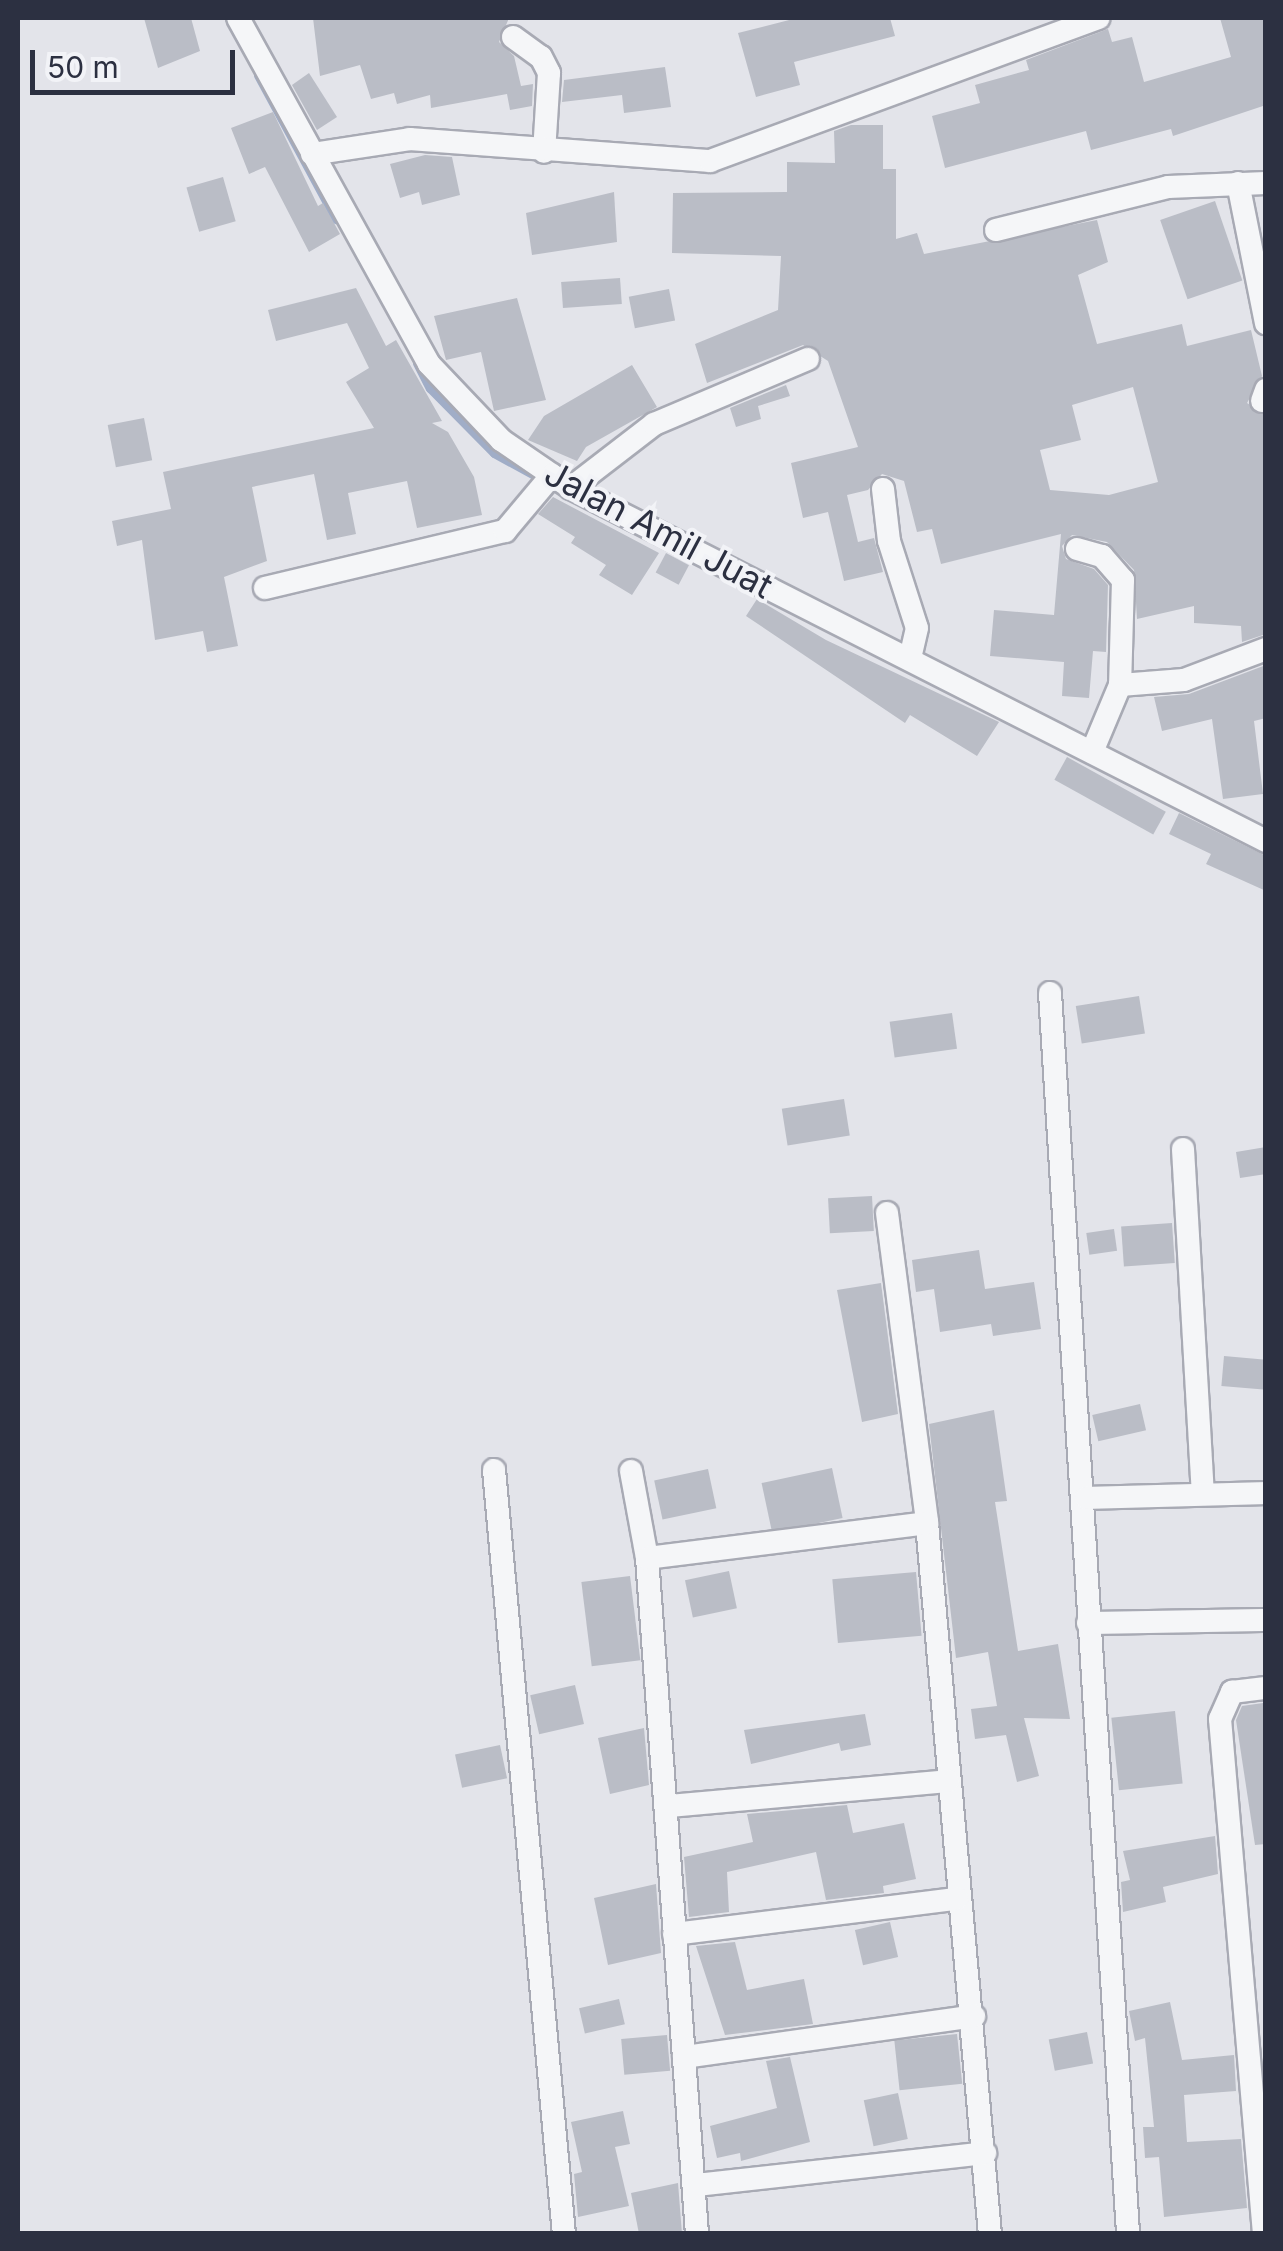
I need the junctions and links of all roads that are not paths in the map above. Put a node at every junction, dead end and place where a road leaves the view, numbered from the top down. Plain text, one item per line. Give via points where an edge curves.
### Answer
1 (238, 18) edge
2 (1098, 18) edge
3 (514, 38) dead end
4 (544, 152) junction
5 (312, 154) junction
6 (1238, 183) junction
7 (1266, 184) edge
8 (996, 230) dead end
9 (1266, 323) edge
10 (808, 360) dead end
11 (561, 482) junction
12 (883, 489) dead end
13 (1077, 548) dead end
14 (265, 588) dead end
15 (1266, 649) edge
16 (910, 659) junction
17 (1120, 685) junction
18 (1092, 752) junction
19 (1266, 842) edge
20 (1050, 994) dead end
21 (1183, 1149) dead end
22 (888, 1213) dead end
23 (494, 1470) dead end
24 (631, 1471) dead end
25 (1203, 1492) junction
26 (1266, 1493) edge
27 (1086, 1498) junction
28 (927, 1523) junction
29 (647, 1558) junction
30 (1266, 1620) edge
31 (1088, 1623) junction
32 (1266, 1688) edge
33 (948, 1781) junction
34 (669, 1806) junction
35 (957, 1899) junction
36 (674, 1934) junction
37 (974, 2016) junction
38 (684, 2057) junction
39 (985, 2153) junction
40 (696, 2185) junction
41 (564, 2234) edge
42 (697, 2234) edge
43 (990, 2234) edge
44 (1128, 2234) edge
45 (1264, 2234) edge

1 - 5 street, Jalan Amil Juat
2 - 4 street via 710,161
3 - 4 street via 541,56 548,73
4 - 5 street via 410,139
5 - 11 street, Jalan Amil Juat via 438,377 500,440
6 - 7 street
6 - 8 street via 1122,195
6 - 9 street
10 - 11 street via 654,424
11 - 14 street via 505,531
11 - 16 street, Jalan Amil Juat
12 - 16 street via 889,541 916,628
13 - 17 street via 1102,556 1123,580
15 - 17 street via 1184,680
16 - 18 street, Jalan Amil Juat
17 - 18 street
18 - 19 street, Jalan Amil Juat
20 - 27 street
21 - 25 street
22 - 28 street
23 - 41 street
24 - 29 street
25 - 26 street
25 - 27 street
27 - 31 street
28 - 29 street
28 - 33 street
29 - 34 street
30 - 31 street
31 - 44 street
32 - 45 street via 1232,1692 1220,1718
33 - 34 street
33 - 35 street
34 - 36 street
35 - 36 street
35 - 37 street
36 - 38 street
37 - 38 street
37 - 39 street
38 - 40 street
39 - 40 street
39 - 43 street
40 - 42 street

